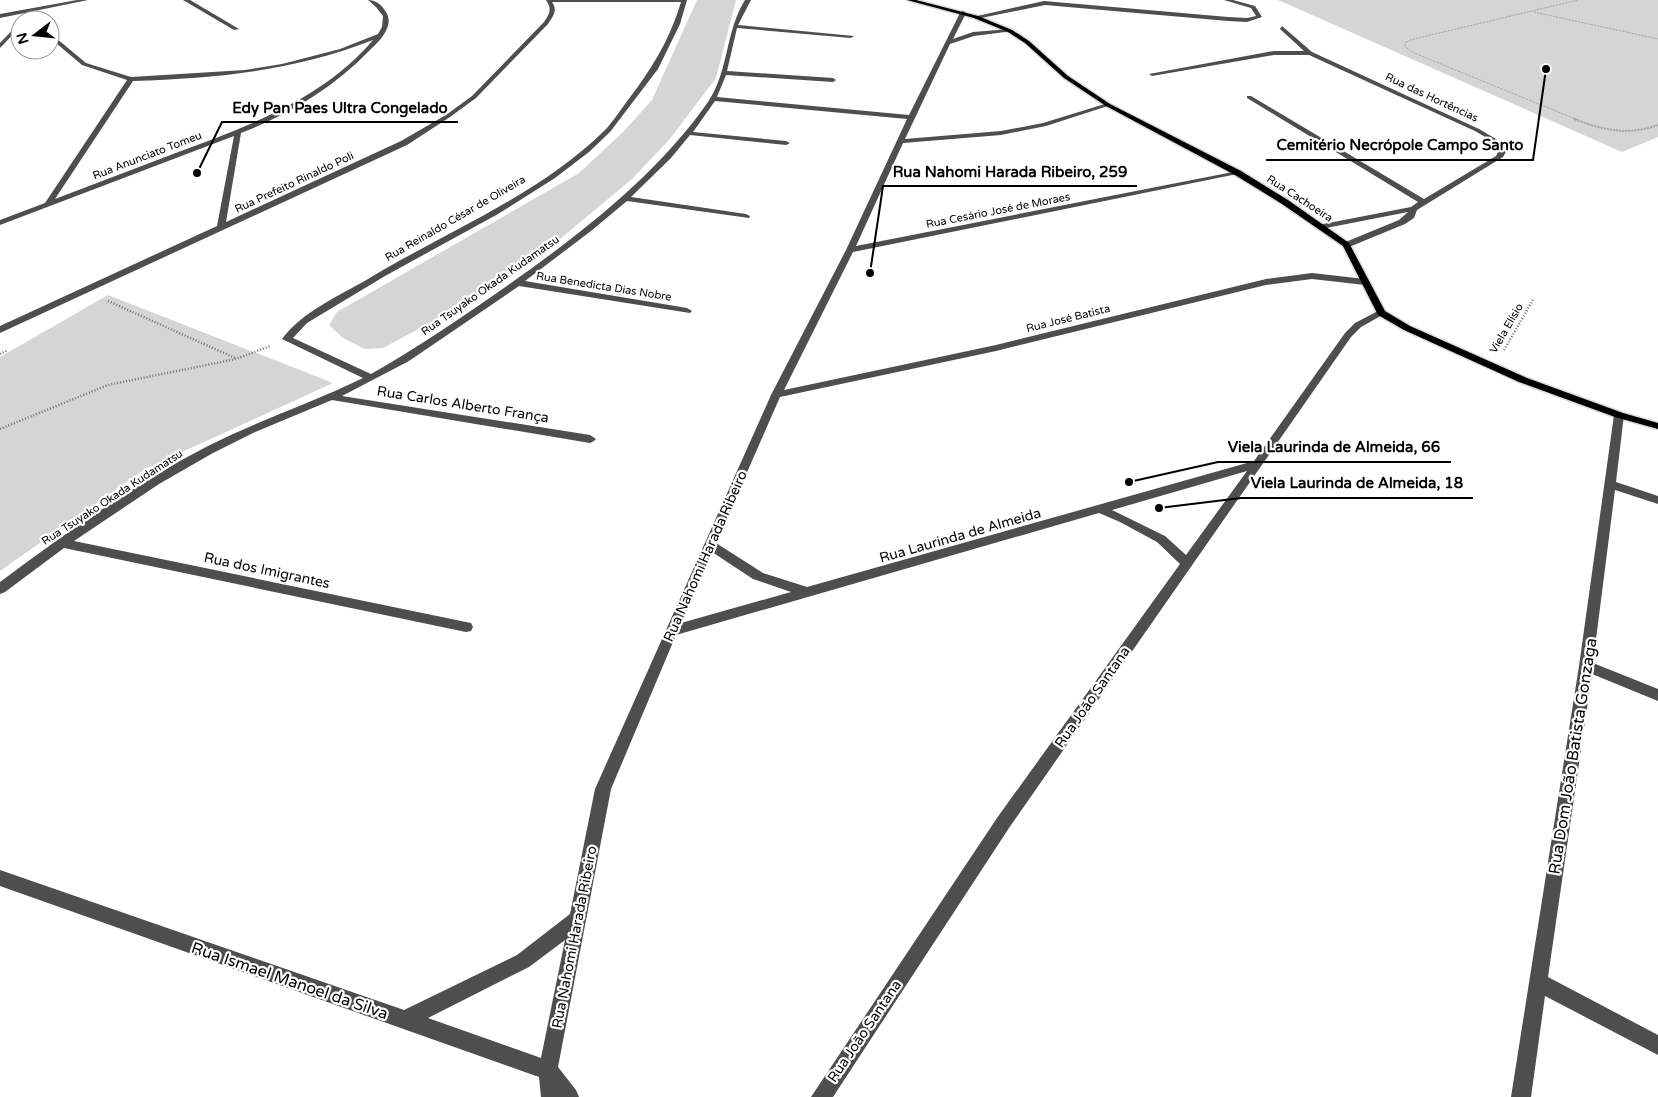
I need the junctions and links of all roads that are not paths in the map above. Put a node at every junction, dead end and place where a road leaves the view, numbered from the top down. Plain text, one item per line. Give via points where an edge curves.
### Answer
1 (85, 0) edge
2 (186, 0) edge
3 (371, 0) edge
4 (549, 0) edge
5 (684, 0) edge
6 (748, 0) edge
7 (910, 0) edge
8 (1227, 0) edge
9 (1046, 1) edge
10 (46, 10) edge
11 (963, 13) junction
12 (976, 17) junction
13 (736, 26) junction
14 (1282, 28) dead end
15 (236, 29) dead end
16 (1010, 31) junction
17 (382, 34) junction
18 (10, 35) edge
19 (851, 36) dead end
20 (948, 43) junction
21 (60, 44) edge
22 (0, 46) edge
23 (1310, 53) junction
24 (723, 73) junction
25 (1152, 74) dead end
26 (131, 79) junction
27 (833, 80) dead end
28 (1249, 97) dead end
29 (714, 100) junction
30 (1108, 105) junction
31 (911, 118) junction
32 (238, 133) junction
33 (687, 133) junction
34 (900, 141) junction
35 (786, 143) dead end
36 (1238, 173) junction
37 (625, 198) junction
38 (1424, 202) junction
39 (47, 205) junction
40 (1413, 209) junction
41 (746, 216) dead end
42 (0, 223) edge
43 (1322, 227) junction
44 (221, 229) junction
45 (1346, 245) junction
46 (850, 250) junction
47 (1365, 282) junction
48 (518, 283) junction
49 (687, 311) dead end
50 (1382, 313) junction
51 (0, 330) edge
52 (371, 378) junction
53 (776, 395) junction
54 (331, 397) junction
55 (1619, 415) junction
56 (1658, 426) edge
57 (590, 439) dead end
58 (1258, 464) junction
59 (1611, 485) junction
60 (1658, 500) edge
61 (1102, 510) junction
62 (62, 543) junction
63 (710, 544) junction
64 (1187, 564) junction
65 (0, 589) edge
66 (809, 593) junction
67 (466, 627) dead end
68 (670, 631) junction
69 (1586, 666) junction
70 (1658, 696) edge
71 (0, 878) edge
72 (578, 919) junction
73 (1538, 982) junction
74 (403, 1020) junction
75 (1658, 1045) edge
76 (548, 1070) junction
77 (551, 1097) edge
78 (569, 1097) edge
79 (821, 1097) edge
80 (1521, 1097) edge

1 - 10 street
2 - 15 street
3 - 17 street via 383,8 387,19
4 - 5 street
4 - 44 street, Rua Prefeito Rinaldo Poli via 553,7 546,23 474,97 448,116 404,143
5 - 52 street, Rua Reinaldo César de Oliveira via 677,24 655,69 608,131 586,150 495,212 304,321 287,339
6 - 13 street, Rua Tsuyako Okada Kudamatsu
7 - 11 main road, Rua Cachoeira
8 - 9 street via 1253,8 1259,17 1228,19
9 - 12 street via 1037,6
11 - 12 main road, Rua Cachoeira
11 - 20 street, Rua Nahomi Harada Ribeiro
12 - 16 main road, Rua Cachoeira
13 - 19 street
13 - 24 street, Rua Tsuyako Okada Kudamatsu
14 - 23 street, Rua das Hortências
16 - 20 street via 973,34
16 - 30 main road, Rua Cachoeira via 1027,42 1066,78
17 - 26 street via 335,52 282,66 197,76
17 - 32 street, Rua Anunciato Tomeu via 359,60 332,82
18 - 22 street
20 - 31 street, Rua Nahomi Harada Ribeiro
21 - 26 street via 84,64
23 - 25 street via 1274,53
23 - 38 street, Rua das Hortências via 1477,130 1503,150 1499,157
24 - 27 street
24 - 29 street, Rua Tsuyako Okada Kudamatsu
26 - 39 street
28 - 38 street
29 - 31 street
29 - 33 street, Rua Tsuyako Okada Kudamatsu
30 - 34 street via 1044,125 1001,133
30 - 36 main road, Rua Cachoeira
31 - 34 street, Rua Nahomi Harada Ribeiro
32 - 39 street, Rua Anunciato Tomeu
32 - 44 street
33 - 35 street
33 - 37 street, Rua Tsuyako Okada Kudamatsu
34 - 46 street, Rua Nahomi Harada Ribeiro
36 - 43 main road, Rua Cachoeira
36 - 46 street, Rua Cesário José de Moraes
37 - 41 street
37 - 48 street, Rua Tsuyako Okada Kudamatsu
38 - 40 street, Rua das Hortências
39 - 42 street, Rua Anunciato Tomeu
40 - 43 street, Rua das Hortências
40 - 45 street, Rua das Hortências via 1412,216 1402,222
43 - 45 main road, Rua Cachoeira
44 - 51 street, Rua Prefeito Rinaldo Poli
45 - 47 main road, Rua Cachoeira
46 - 53 street, Rua Nahomi Harada Ribeiro
47 - 50 main road, Rua Cachoeira
47 - 53 street, Rua José Batista via 1312,276 1266,282 996,348
48 - 49 street, Rua Benedicta Dias Nobre
48 - 52 street, Rua Tsuyako Okada Kudamatsu via 444,335
50 - 55 main road via 1493,368
50 - 58 street, Rua João Santana via 1358,325 1348,335
52 - 54 street, Rua Tsuyako Okada Kudamatsu
53 - 63 street, Rua Nahomi Harada Ribeiro
54 - 57 street, Rua Carlos Alberto França
54 - 62 street, Rua Tsuyako Okada Kudamatsu via 209,450
55 - 56 main road
55 - 59 street, Rua Dom João Batista Gonzaga
58 - 61 street, Rua Laurinda de Almeida
58 - 64 street, Rua João Santana
59 - 60 street
59 - 69 street, Rua Dom João Batista Gonzaga
61 - 64 street via 1124,518 1161,539
61 - 66 street, Rua Laurinda de Almeida
62 - 65 street, Rua Tsuyako Okada Kudamatsu
62 - 67 street, Rua dos Imigrantes
63 - 66 street via 758,576
63 - 68 street, Rua Nahomi Harada Ribeiro
64 - 79 street, Rua João Santana via 1003,822
66 - 68 street, Rua Laurinda de Almeida
68 - 72 street, Rua Nahomi Harada Ribeiro via 603,789
69 - 70 street
69 - 73 street, Rua Dom João Batista Gonzaga
71 - 74 street, Rua Ismael Manoel da Silva
72 - 74 street via 523,961
72 - 76 street, Rua Nahomi Harada Ribeiro
73 - 75 street
73 - 80 street, Rua Dom João Batista Gonzaga
74 - 76 street, Rua Ismael Manoel da Silva
76 - 77 street, Rua Nahomi Harada Ribeiro
76 - 78 street

